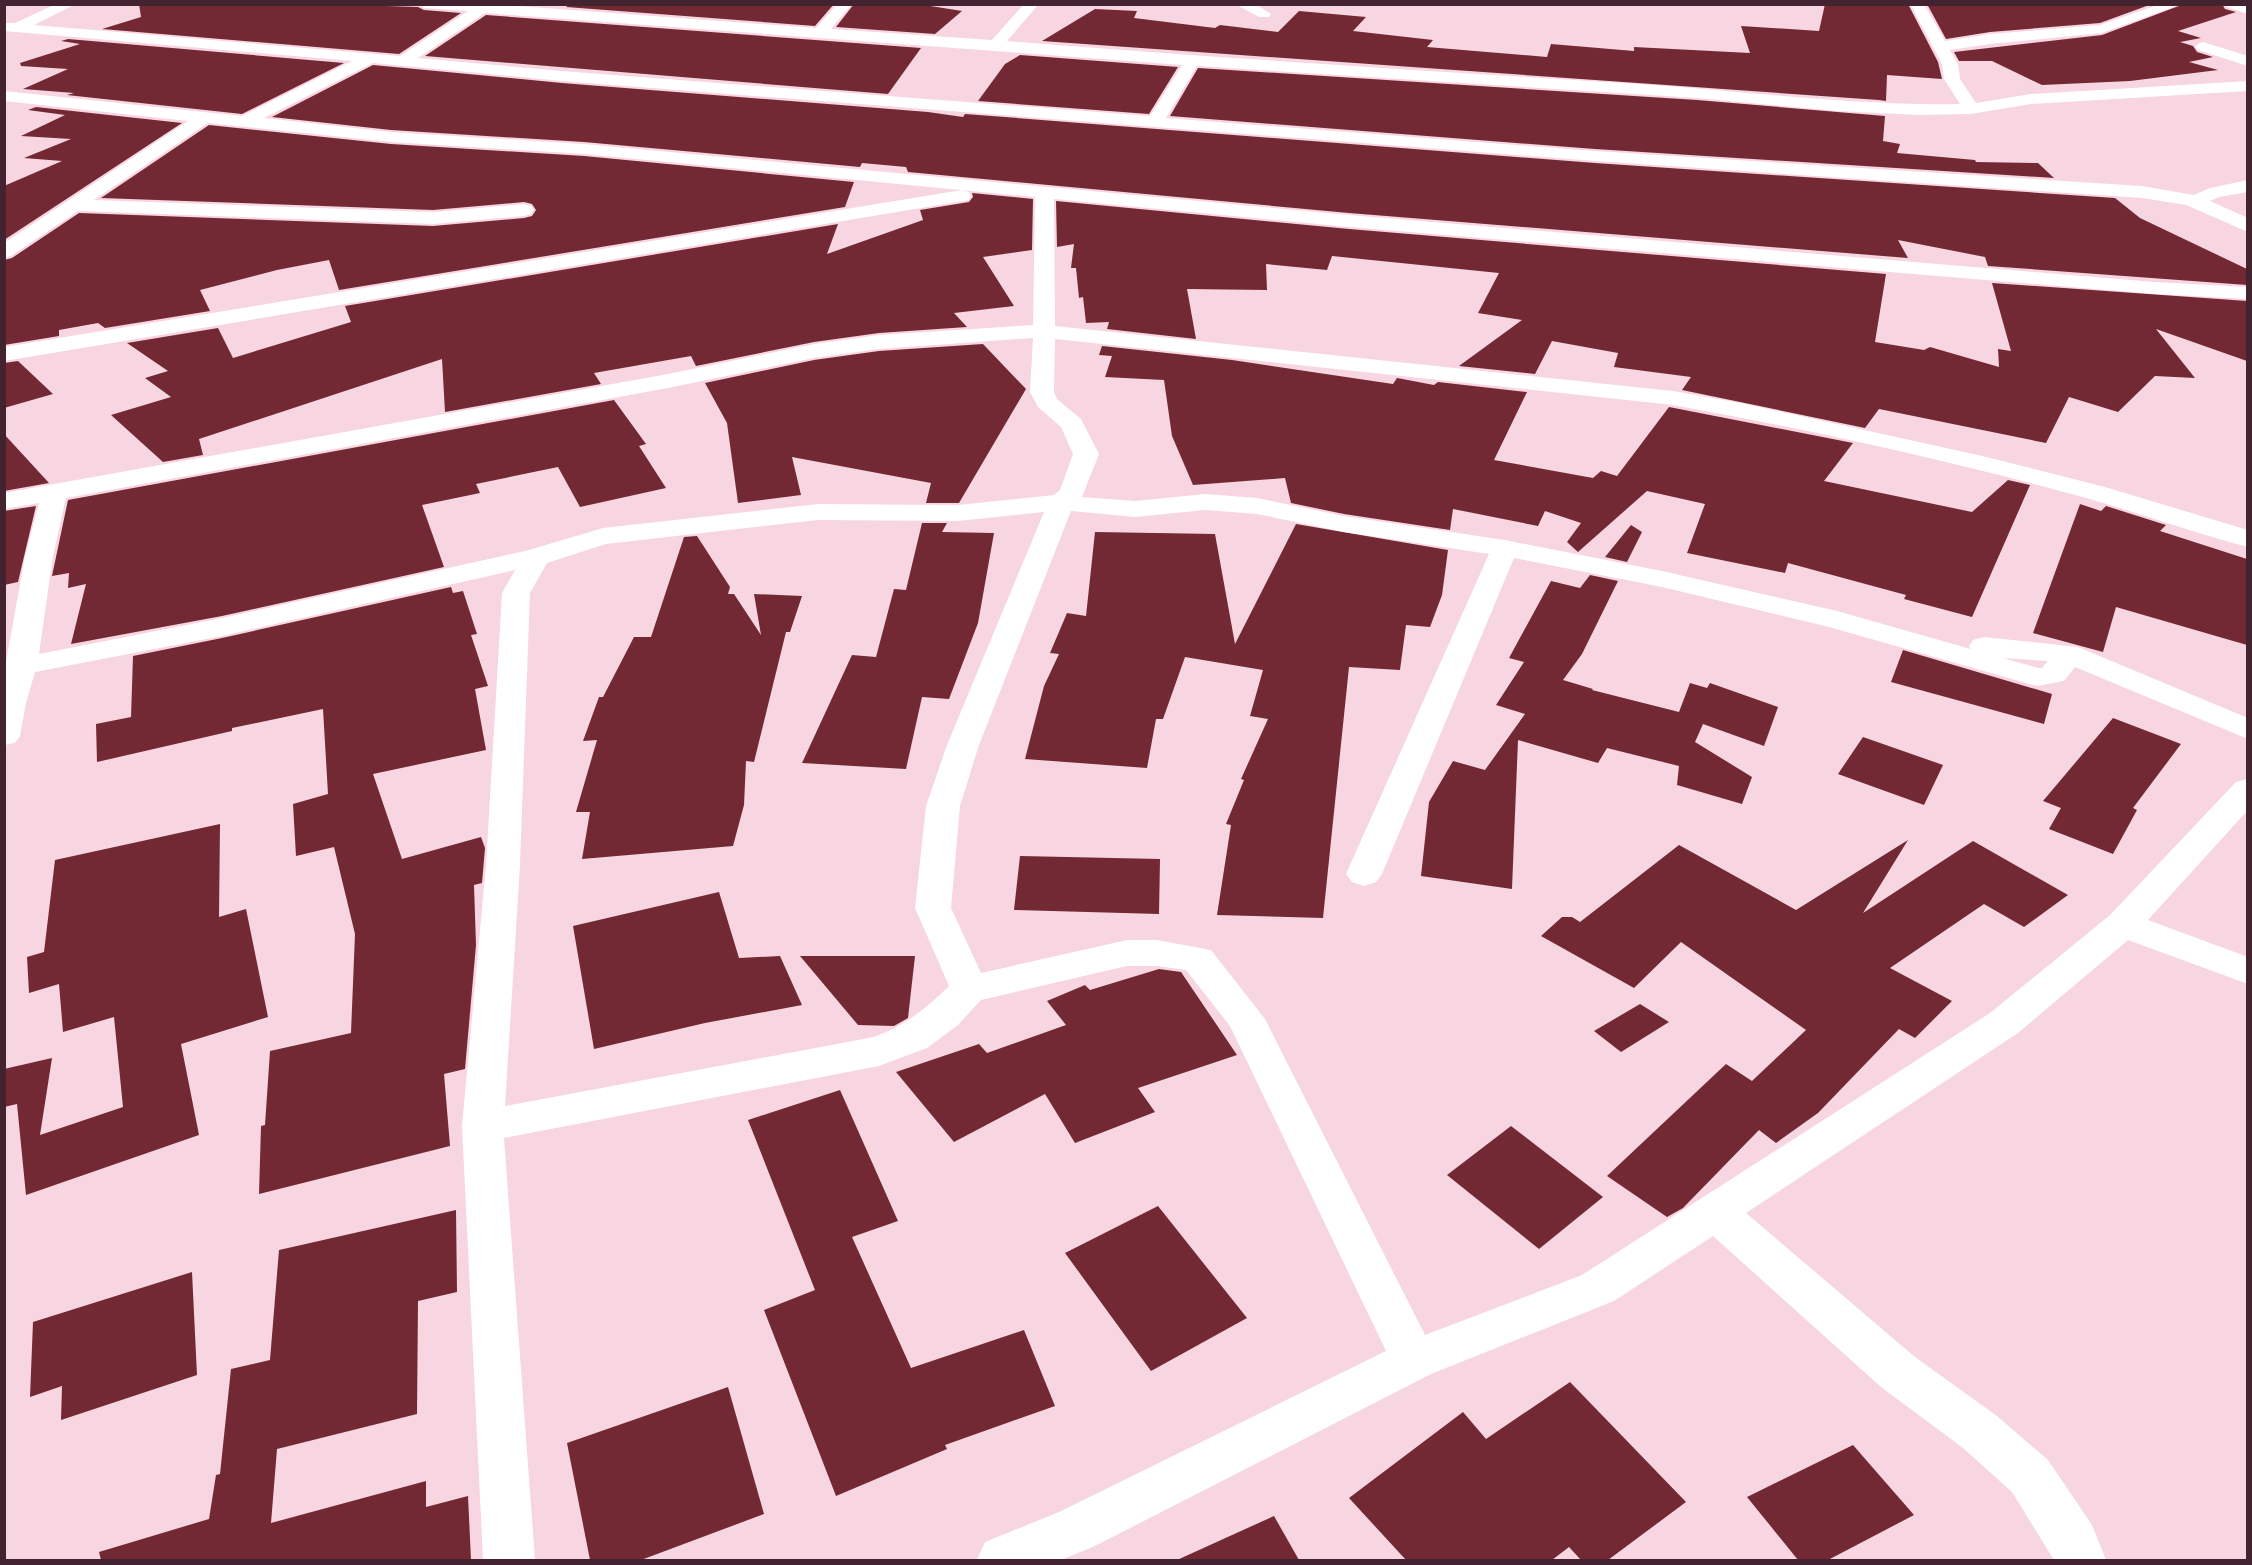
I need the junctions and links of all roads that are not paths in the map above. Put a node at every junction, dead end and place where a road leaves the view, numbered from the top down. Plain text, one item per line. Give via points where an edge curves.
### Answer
1 (69, 4) edge
2 (424, 4) edge
3 (650, 4) edge
4 (845, 4) edge
5 (1032, 4) edge
6 (1242, 4) edge
7 (1917, 4) edge
8 (2175, 4) edge
9 (2231, 4) edge
10 (460, 6) edge
11 (481, 9) junction
12 (2247, 10) edge
13 (1264, 14) dead end
14 (630, 18) junction
15 (9, 28) edge
16 (820, 32) junction
17 (996, 45) junction
18 (1939, 47) junction
19 (2203, 47) dead end
20 (368, 59) junction
21 (403, 61) junction
22 (2247, 61) edge
23 (1192, 62) junction
24 (2247, 86) edge
25 (2168, 92) junction
26 (4, 96) edge
27 (26, 98) junction
28 (1966, 103) junction
29 (2236, 105) dead end
30 (4, 109) edge
31 (205, 117) junction
32 (1156, 120) junction
33 (246, 122) junction
34 (2247, 185) edge
35 (1005, 189) junction
36 (1044, 194) junction
37 (2191, 201) junction
38 (76, 205) junction
39 (524, 210) dead end
40 (2247, 226) edge
41 (4, 252) edge
42 (2247, 293) edge
43 (1044, 331) junction
44 (4, 354) edge
45 (54, 493) junction
46 (4, 501) edge
47 (1061, 502) junction
48 (2247, 525) edge
49 (2212, 528) junction
50 (2247, 539) edge
51 (1505, 548) junction
52 (536, 557) junction
53 (440, 579) junction
54 (516, 594) junction
55 (22, 666) junction
56 (8, 704) edge
57 (2247, 730) edge
58 (4, 736) edge
59 (2247, 789) edge
60 (1364, 874) dead end
61 (2123, 924) junction
62 (2247, 971) edge
63 (969, 989) junction
64 (483, 1126) junction
65 (1715, 1212) junction
66 (1414, 1360) junction
67 (509, 1560) edge
68 (1003, 1560) edge
69 (2080, 1560) edge

1 - 15 street
2 - 10 street
3 - 14 street
4 - 16 street
5 - 17 street
6 - 13 street
7 - 18 street
8 - 18 street via 2102,29
9 - 12 street
10 - 11 street
11 - 14 street
11 - 21 street
14 - 16 street
15 - 20 street
16 - 17 street
17 - 23 street
18 - 28 street
19 - 22 street
20 - 21 street
20 - 33 street
21 - 32 street
23 - 28 street via 1697,93 1837,106 1919,110
23 - 32 street
24 - 25 street
25 - 28 street
25 - 29 street
26 - 27 street
27 - 30 street
27 - 31 street
31 - 33 street
31 - 38 street
32 - 37 street via 1595,156 2142,192
33 - 35 street
34 - 37 street
35 - 36 street
35 - 44 street
36 - 42 street
36 - 43 street
37 - 40 street
38 - 39 street via 433,218
38 - 41 street
43 - 45 street via 879,342 814,351
43 - 47 street via 1042,392 1046,402 1072,424 1086,454 1072,493
43 - 49 street via 1673,398 2031,476
45 - 46 street
45 - 55 street via 39,556
47 - 51 street via 1125,508 1232,503
47 - 52 street via 958,513 818,512 603,536
47 - 63 street via 963,745 943,806 933,908
48 - 49 street
49 - 50 street
51 - 57 street via 1837,620 2003,649 2067,653
51 - 60 street
52 - 53 street
52 - 54 street
53 - 54 street
53 - 55 street
54 - 64 street via 504,865
55 - 56 street
56 - 58 street
59 - 61 street
61 - 62 street
61 - 65 street via 2004,1023
63 - 64 street via 944,1015 913,1038 879,1052
63 - 66 street via 1126,953 1198,959 1246,1019
64 - 67 street
65 - 66 street via 1598,1288
65 - 69 street via 1898,1372 1980,1432 2030,1476 2074,1542
66 - 68 street via 1077,1529

